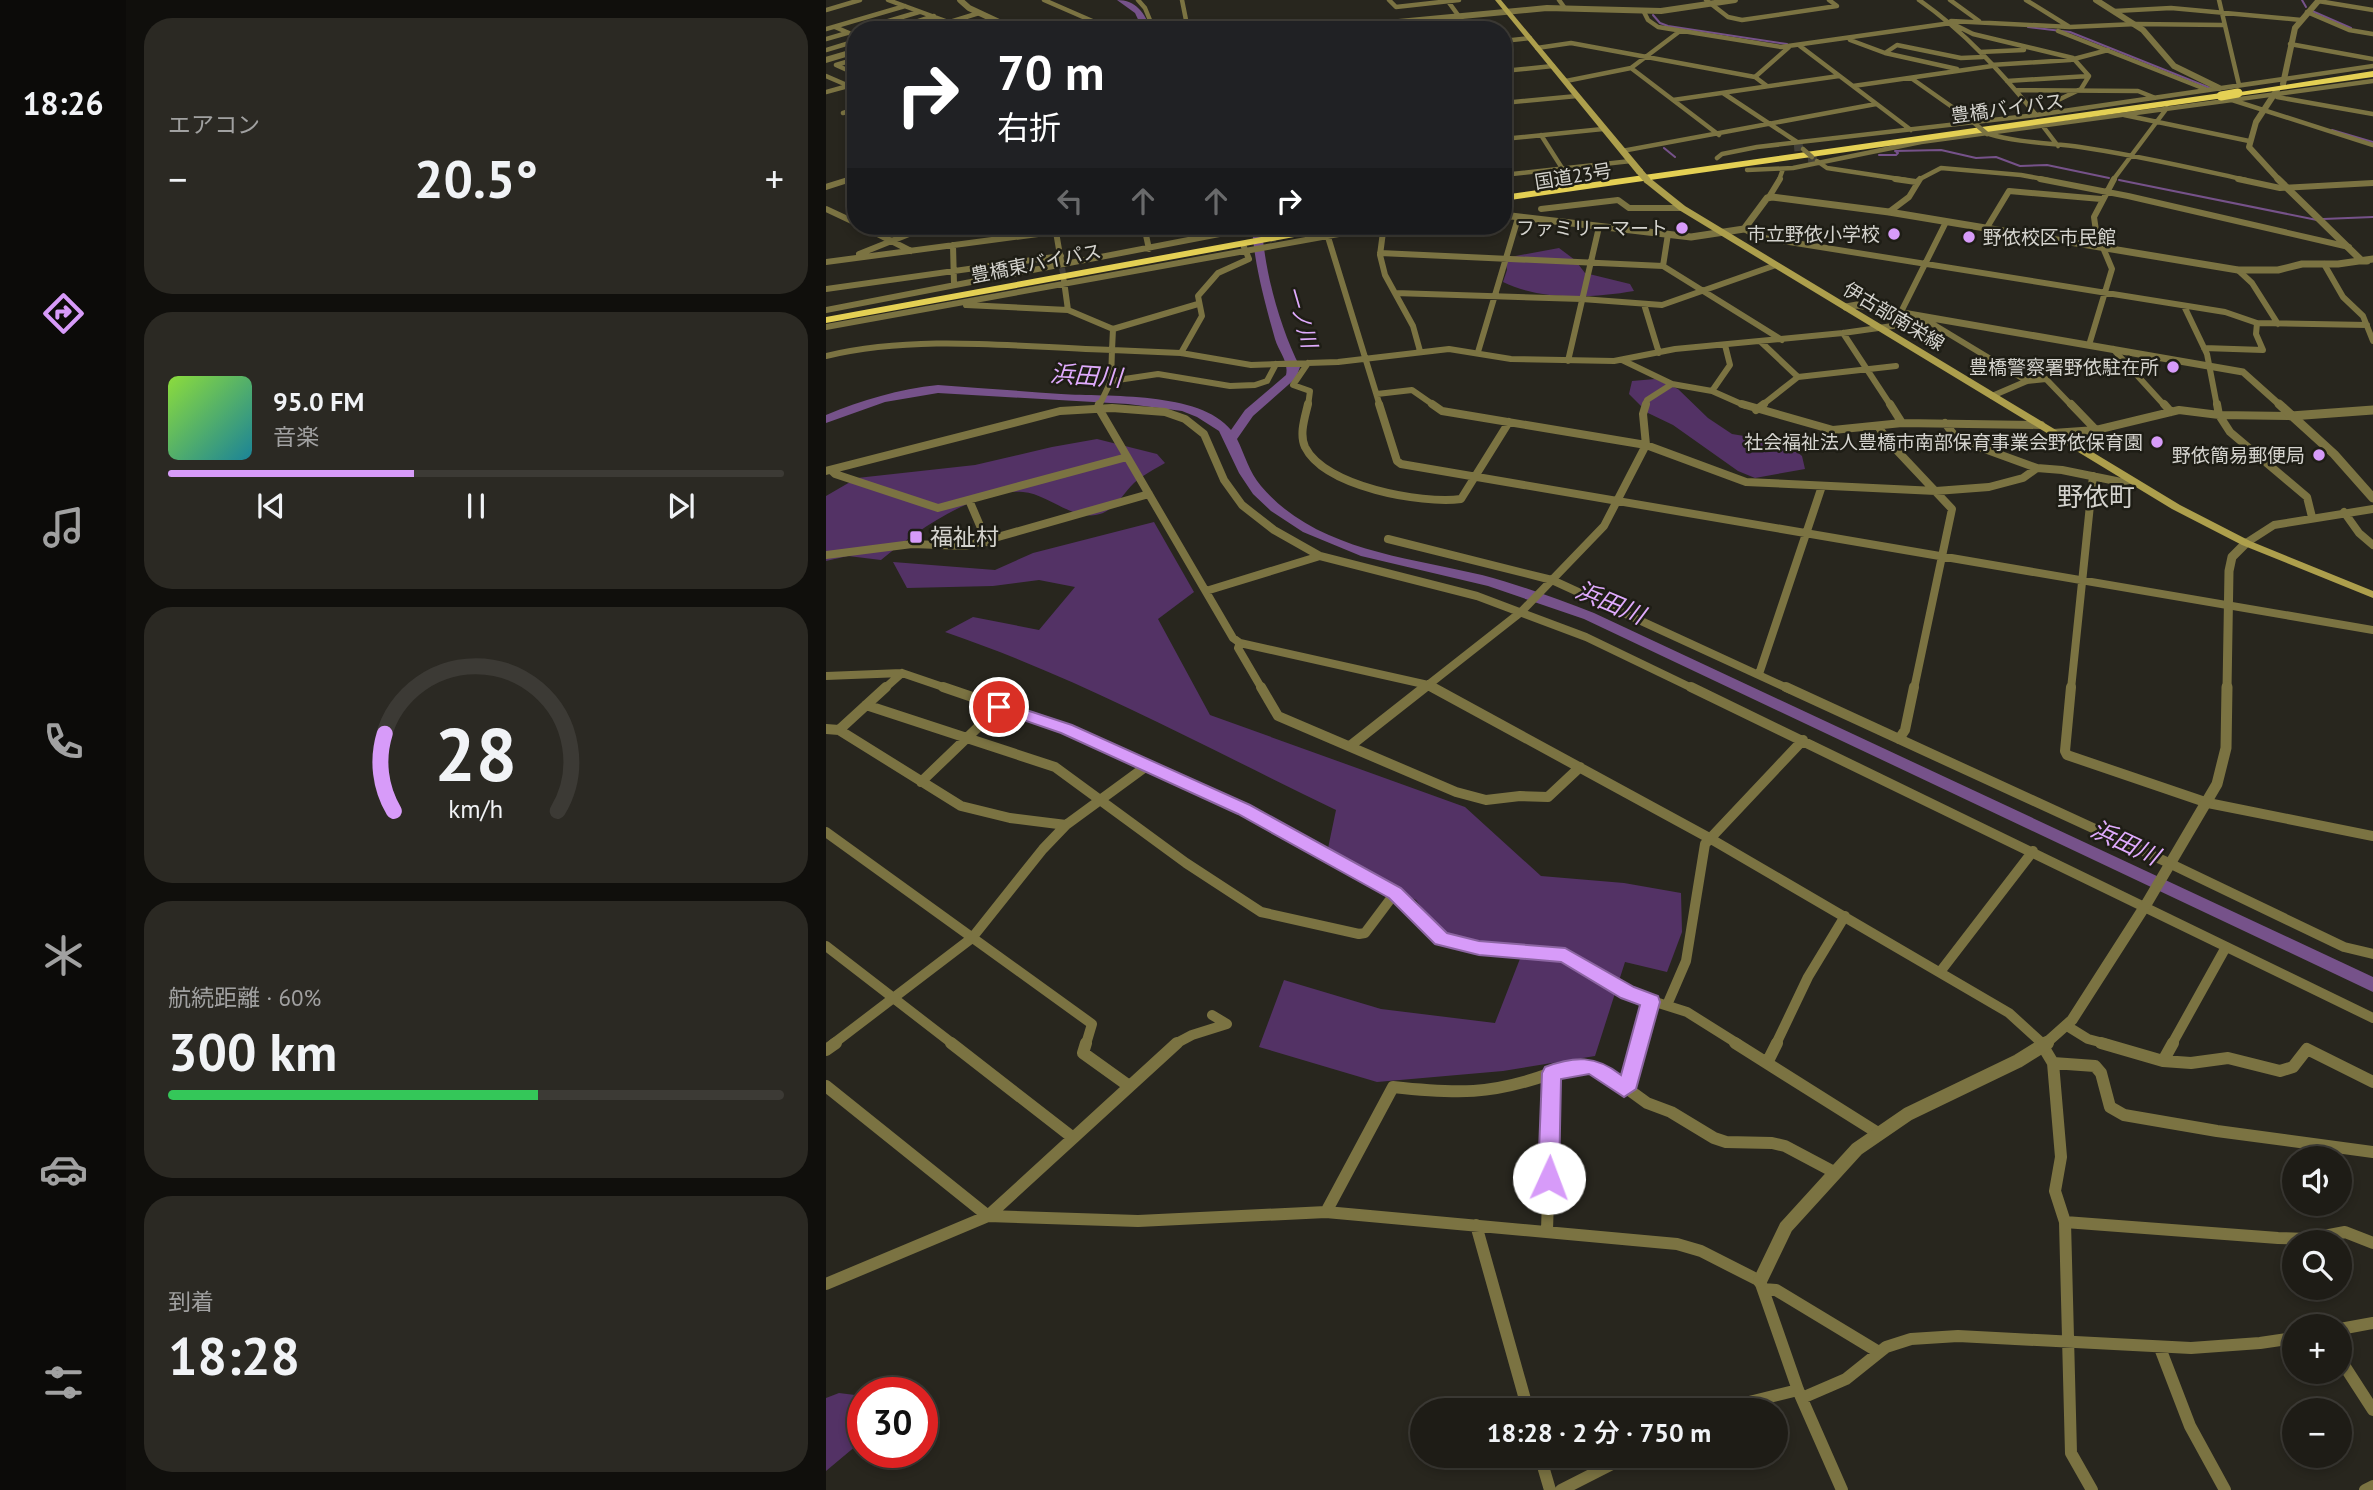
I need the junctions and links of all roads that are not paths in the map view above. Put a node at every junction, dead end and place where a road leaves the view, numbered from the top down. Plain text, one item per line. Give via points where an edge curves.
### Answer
1 (860, 0) edge
2 (888, 0) edge
3 (961, 0) edge
4 (1044, 0) edge
5 (1139, 0) edge
6 (1182, 0) edge
7 (1389, 0) edge
8 (1459, 0) edge
9 (1499, 0) edge
10 (1559, 0) edge
11 (1735, 0) edge
12 (1829, 0) edge
13 (1919, 0) edge
14 (1950, 0) edge
15 (2026, 0) edge
16 (2096, 0) edge
17 (2161, 0) edge
18 (2219, 0) edge
19 (1447, 1) edge
20 (2318, 1) edge
21 (1709, 2) edge
22 (905, 6) junction
23 (1564, 7) junction
24 (2171, 8) junction
25 (826, 10) edge
26 (2220, 10) junction
27 (2373, 10) edge
28 (1507, 11) junction
29 (2115, 11) junction
30 (919, 12) junction
31 (1644, 12) junction
32 (2307, 12) junction
33 (979, 13) junction
34 (934, 16) junction
35 (1458, 16) junction
36 (922, 20) joint
37 (2301, 20) junction
38 (854, 21) edge
39 (888, 21) edge
40 (919, 21) edge
41 (946, 21) edge
42 (952, 21) edge
43 (996, 21) edge
44 (1092, 21) edge
45 (1150, 21) edge
46 (1186, 21) edge
47 (1414, 21) edge
48 (1462, 21) edge
49 (1979, 21) junction
50 (847, 23) edge
51 (1952, 23) junction
52 (2136, 24) junction
53 (2222, 25) junction
54 (826, 27) edge
55 (834, 27) junction
56 (2070, 27) junction
57 (1680, 31) junction
58 (847, 33) edge
59 (847, 33) edge
60 (2373, 34) edge
61 (1530, 38) junction
62 (826, 39) edge
63 (1849, 39) junction
64 (1512, 40) edge
65 (847, 42) edge
66 (2290, 44) junction
67 (1800, 46) junction
68 (1788, 47) junction
69 (1537, 48) junction
70 (2030, 48) junction
71 (826, 50) edge
72 (2108, 50) junction
73 (1936, 52) junction
74 (1885, 53) junction
75 (847, 54) edge
76 (1982, 55) junction
77 (1646, 57) junction
78 (2073, 58) junction
79 (2373, 59) edge
80 (826, 60) edge
81 (1923, 61) junction
82 (847, 62) edge
83 (1553, 66) junction
84 (1992, 66) junction
85 (2373, 66) edge
86 (1631, 68) junction
87 (847, 70) edge
88 (1512, 70) edge
89 (1962, 71) junction
90 (2373, 74) edge
91 (826, 76) edge
92 (1839, 76) junction
93 (2090, 76) junction
94 (1755, 77) junction
95 (847, 78) edge
96 (1911, 78) junction
97 (838, 81) junction
98 (1566, 81) junction
99 (2007, 81) junction
100 (2373, 81) edge
101 (2283, 82) junction
102 (847, 86) edge
103 (847, 86) edge
104 (1767, 86) junction
105 (1853, 86) junction
106 (2081, 89) junction
107 (2016, 90) junction
108 (826, 92) edge
109 (1723, 93) junction
110 (2227, 93) junction
111 (2276, 94) junction
112 (1577, 96) junction
113 (2155, 98) junction
114 (1673, 100) junction
115 (1512, 102) edge
116 (1877, 104) junction
117 (2030, 107) junction
118 (2053, 107) junction
119 (2167, 107) junction
120 (2077, 109) junction
121 (2265, 109) junction
122 (2118, 114) junction
123 (2373, 114) edge
124 (2036, 115) junction
125 (1972, 121) junction
126 (2158, 122) junction
127 (1768, 124) junction
128 (2042, 125) junction
129 (1997, 127) junction
130 (1603, 129) junction
131 (1911, 130) junction
132 (1961, 133) junction
133 (1987, 134) junction
134 (1541, 135) junction
135 (1720, 135) junction
136 (1512, 138) edge
137 (2249, 141) junction
138 (1799, 145) junction
139 (2373, 145) edge
140 (2058, 146) junction
141 (1622, 151) junction
142 (2132, 157) junction
143 (1814, 160) junction
144 (1631, 161) junction
145 (1562, 168) junction
146 (1783, 169) junction
147 (1747, 170) junction
148 (1644, 176) junction
149 (847, 180) edge
150 (1512, 181) edge
151 (1916, 182) junction
152 (1512, 183) edge
153 (2373, 184) edge
154 (826, 187) edge
155 (2286, 188) junction
156 (2102, 196) junction
157 (1512, 197) edge
158 (1769, 197) junction
159 (1533, 200) junction
160 (1512, 203) edge
161 (1682, 208) junction
162 (826, 209) edge
163 (1541, 209) junction
164 (1889, 212) junction
165 (1512, 218) edge
166 (1518, 218) junction
167 (847, 219) edge
168 (1546, 222) junction
169 (1946, 222) junction
170 (1599, 228) junction
171 (1744, 229) junction
172 (1986, 229) junction
173 (1723, 233) junction
174 (1668, 234) junction
175 (881, 235) edge
176 (905, 235) edge
177 (1005, 235) edge
178 (1057, 235) edge
179 (1146, 235) edge
180 (1294, 235) edge
181 (1308, 235) edge
182 (1351, 235) edge
183 (1382, 235) edge
184 (1270, 238) edge
185 (1245, 239) edge
186 (1329, 239) junction
187 (892, 240) junction
188 (953, 245) junction
189 (2349, 247) junction
190 (2105, 248) junction
191 (1149, 249) junction
192 (911, 251) junction
193 (1380, 253) junction
194 (1061, 256) junction
195 (1504, 259) junction
196 (845, 260) junction
197 (2373, 260) edge
198 (2362, 261) junction
199 (826, 262) edge
200 (1927, 262) junction
201 (1591, 263) junction
202 (2323, 264) junction
203 (1776, 265) junction
204 (1663, 266) junction
205 (953, 270) junction
206 (2238, 270) junction
207 (1062, 274) junction
208 (954, 284) junction
209 (826, 289) edge
210 (1704, 291) junction
211 (1395, 293) junction
212 (2105, 293) junction
213 (1494, 297) junction
214 (1582, 299) junction
215 (957, 304) junction
216 (1198, 304) junction
217 (1644, 304) junction
218 (2184, 306) junction
219 (1846, 307) junction
220 (826, 310) edge
221 (1068, 310) junction
222 (1901, 312) junction
223 (1941, 319) junction
224 (826, 320) edge
225 (1926, 320) junction
226 (2257, 324) junction
227 (2278, 324) junction
228 (2367, 325) junction
229 (826, 327) edge
230 (1881, 328) junction
231 (1114, 329) junction
232 (1843, 333) junction
233 (2373, 339) edge
234 (1783, 340) junction
235 (1761, 342) junction
236 (1725, 345) junction
237 (2089, 345) junction
238 (2204, 348) junction
239 (2113, 349) junction
240 (1112, 350) junction
241 (1420, 351) junction
242 (1478, 352) junction
243 (1181, 353) junction
244 (1659, 353) junction
245 (826, 356) edge
246 (1366, 358) junction
247 (1622, 360) junction
248 (1568, 361) junction
249 (1307, 363) junction
250 (1279, 364) junction
251 (1896, 366) dead end
252 (2210, 366) junction
253 (1866, 370) junction
254 (1798, 377) junction
255 (1111, 381) junction
256 (2027, 381) junction
257 (1672, 384) junction
258 (1712, 391) junction
259 (1377, 394) junction
260 (1993, 396) junction
261 (1098, 408) junction
262 (1756, 410) junction
263 (2373, 410) edge
264 (2171, 412) junction
265 (2219, 415) junction
266 (2291, 416) junction
267 (1509, 422) junction
268 (1902, 423) junction
269 (1945, 423) junction
270 (1878, 425) junction
271 (2041, 425) junction
272 (2096, 430) junction
273 (2053, 433) junction
274 (1646, 444) junction
275 (1127, 457) junction
276 (2037, 468) junction
277 (829, 471) edge
278 (1475, 476) junction
279 (2093, 476) junction
280 (2129, 480) junction
281 (1822, 486) junction
282 (2368, 490) edge
283 (1936, 491) junction
284 (1149, 494) junction
285 (2373, 498) edge
286 (969, 500) junction
287 (1618, 501) junction
288 (2373, 509) edge
289 (2344, 512) junction
290 (2312, 517) junction
291 (1806, 533) junction
292 (1388, 538) dead end
293 (987, 542) junction
294 (2246, 543) junction
295 (2373, 545) edge
296 (826, 555) edge
297 (1320, 556) junction
298 (1942, 556) junction
299 (1551, 581) junction
300 (2082, 581) junction
301 (1206, 591) junction
302 (2373, 595) edge
303 (2228, 606) junction
304 (1522, 611) junction
305 (2373, 630) edge
306 (1240, 643) junction
307 (902, 673) junction
308 (1759, 674) junction
309 (826, 676) edge
310 (1428, 685) junction
311 (866, 705) junction
312 (999, 707) junction
313 (826, 729) edge
314 (839, 730) junction
315 (968, 737) junction
316 (1899, 739) junction
317 (1803, 740) junction
318 (1350, 746) junction
319 (1148, 765) junction
320 (1580, 767) junction
321 (921, 782) junction
322 (1099, 801) junction
323 (2208, 803) junction
324 (1066, 825) junction
325 (826, 832) edge
326 (2373, 836) edge
327 (1711, 839) junction
328 (2034, 850) junction
329 (2171, 865) junction
330 (1395, 893) junction
331 (2146, 906) junction
332 (1845, 916) junction
333 (972, 938) junction
334 (826, 946) edge
335 (2226, 947) junction
336 (2373, 954) edge
337 (1941, 971) junction
338 (892, 1000) junction
339 (1651, 1002) junction
340 (1667, 1004) junction
341 (1212, 1016) dead end
342 (2373, 1018) edge
343 (2067, 1026) junction
344 (2044, 1045) junction
345 (826, 1050) edge
346 (2163, 1061) junction
347 (1767, 1063) junction
348 (2053, 1063) junction
349 (1552, 1073) junction
350 (2373, 1082) edge
351 (826, 1086) edge
352 (1129, 1086) junction
353 (1624, 1088) junction
354 (1878, 1133) junction
355 (1072, 1137) junction
356 (2373, 1152) edge
357 (1834, 1172) junction
358 (1326, 1212) junction
359 (988, 1216) junction
360 (2065, 1222) junction
361 (1476, 1225) junction
362 (1547, 1230) junction
363 (2373, 1244) edge
364 (826, 1284) edge
365 (1762, 1285) junction
366 (2373, 1323) edge
367 (2352, 1327) edge
368 (2282, 1340) edge
369 (2067, 1342) junction
370 (2160, 1348) junction
371 (1877, 1352) junction
372 (2352, 1378) edge
373 (1800, 1394) junction
374 (1525, 1398) edge
375 (1776, 1398) edge
376 (2373, 1410) edge
377 (1544, 1468) edge
378 (1604, 1468) edge
379 (2373, 1486) edge
380 (1550, 1490) edge
381 (1561, 1490) edge
382 (1842, 1490) edge
383 (2092, 1490) edge
384 (2225, 1490) edge
385 (2365, 1490) edge

1 - 25 street
2 - 22 street
3 - 33 street
4 - 44 street
5 - 45 street
6 - 46 street
7 - 19 street via 1396,6
8 - 19 street
9 - 28 main road, 伊古部南栄線
10 - 23 street
11 - 21 street
12 - 21 street via 1837,6 1751,20 1727,17
13 - 51 street
14 - 49 street
15 - 56 street
16 - 29 street
17 - 24 street
18 - 26 street
19 - 35 street
20 - 27 street
20 - 32 street
21 - 31 street
22 - 30 street
22 - 38 street
23 - 28 street
23 - 31 street
24 - 26 street
24 - 29 street
26 - 37 street
26 - 53 street
28 - 35 street
28 - 61 main road, 伊古部南栄線
29 - 52 street
30 - 34 street
30 - 39 street
31 - 57 street via 1658,27
32 - 37 street
32 - 60 street via 2349,30
33 - 42 street
33 - 43 street
34 - 36 street
34 - 41 street
35 - 47 street
35 - 48 street
36 - 40 street
37 - 66 street
49 - 51 street
49 - 56 street
50 - 55 street
51 - 63 street
51 - 70 street via 1973,34
51 - 72 street via 2059,31
51 - 76 street
52 - 53 street
52 - 56 street
52 - 110 street via 2169,62
53 - 110 street
54 - 55 street
55 - 58 street
57 - 68 street
57 - 77 street
59 - 62 street
61 - 64 street
61 - 69 main road, 伊古部南栄線
63 - 67 street
63 - 74 street
65 - 71 street
66 - 79 street
66 - 101 street
67 - 68 street
67 - 92 street
68 - 94 street
69 - 77 street via 1570,43
69 - 83 main road, 伊古部南栄線
70 - 76 street
70 - 78 street
72 - 78 street
72 - 110 street
73 - 74 street via 1897,45
73 - 76 street via 1961,58
73 - 81 street
74 - 81 street
75 - 80 street
76 - 84 street
77 - 86 street
77 - 94 street
78 - 84 street
78 - 93 street
81 - 89 street
82 - 87 street via 836,65
83 - 88 street
83 - 98 main road, 伊古部南栄線
84 - 89 street
84 - 99 street
85 - 101 street
86 - 98 street
86 - 114 street
89 - 96 street
90 - 110 highway, 豊橋バイパス
91 - 97 street
92 - 104 street
92 - 105 street
93 - 99 street
93 - 106 street
94 - 104 street
95 - 97 street
96 - 105 street
96 - 125 street
97 - 102 street
98 - 112 main road, 伊古部南栄線
99 - 107 street
100 - 111 street
101 - 110 street
103 - 108 street
104 - 109 street
105 - 116 street
106 - 107 street
106 - 113 street via 2138,91
106 - 118 street via 2054,102
107 - 117 street
109 - 114 street
109 - 127 street
110 - 111 street
110 - 113 street
110 - 119 street
110 - 121 street
110 - 121 street
110 - 129 highway, 豊橋バイパス
111 - 121 street
111 - 123 street
112 - 115 street
112 - 130 main road, 伊古部南栄線
113 - 120 street
114 - 135 street
116 - 127 street
116 - 131 street
117 - 118 street
117 - 124 street
118 - 120 street
119 - 122 street
119 - 126 street
120 - 124 street
121 - 137 street
121 - 139 street
122 - 126 street
122 - 128 street
124 - 125 street
125 - 131 street
125 - 133 street, bridge
126 - 137 street
126 - 142 street
127 - 135 street
127 - 138 street
128 - 133 street
128 - 140 street
129 - 132 highway, 豊橋バイパス
129 - 138 highway
130 - 134 street
130 - 141 main road, 伊古部南栄線
131 - 138 street
132 - 143 highway
132 - 148 highway, 豊橋バイパス
133 - 140 street
133 - 143 street
134 - 136 street
134 - 145 street
135 - 141 street
137 - 155 street via 2253,153
138 - 143 street, bridge
138 - 148 highway
140 - 142 street
141 - 144 main road, 伊古部南栄線
142 - 155 street
142 - 156 street
143 - 146 street
143 - 147 highway
143 - 151 street via 1827,168
144 - 145 street
144 - 148 main road, 伊古部南栄線
145 - 150 street
146 - 147 street
146 - 158 street
147 - 148 highway
148 - 152 highway
148 - 157 highway
148 - 159 highway, 国道23号
148 - 161 main road, 伊古部南栄線
149 - 154 street
151 - 156 street via 1939,169 1954,168 2045,180
151 - 164 street via 1909,197
153 - 155 street
155 - 189 street
156 - 172 street via 2010,191
156 - 189 street via 2161,203
156 - 190 street via 2094,217
158 - 164 street
158 - 171 street
159 - 160 highway, 国道23号
159 - 163 street
161 - 163 street via 1629,208 1618,200
161 - 173 main road, 伊古部南栄線
162 - 167 street
163 - 168 street
164 - 169 street
165 - 166 street
166 - 168 street
166 - 195 street
168 - 170 street
169 - 172 street
169 - 200 street
170 - 174 street
170 - 201 street
171 - 173 street
171 - 200 street via 1758,237
172 - 190 street
173 - 174 street
173 - 203 main road, 伊古部南栄線
174 - 204 street
175 - 187 street
176 - 187 street
177 - 188 street
178 - 194 street
179 - 191 street
180 - 184 highway
181 - 184 street
182 - 186 street
183 - 193 street
184 - 185 highway
184 - 185 street
184 - 186 street
185 - 191 street
185 - 207 highway
185 - 207 highway, 豊橋東バイパス
185 - 216 street via 1249,259 1209,281
186 - 246 street
187 - 192 street
187 - 196 street
188 - 192 street
188 - 205 street
189 - 198 street
190 - 206 street
190 - 212 street via 2112,269
191 - 207 street
192 - 196 street
193 - 195 street
193 - 211 street
194 - 205 street
194 - 207 street
195 - 201 street
195 - 213 street
196 - 199 street
197 - 198 street
198 - 202 street
200 - 212 street
200 - 222 street
201 - 204 street
201 - 214 street
202 - 206 street
202 - 228 street
203 - 210 street
203 - 219 main road, 伊古部南栄線
204 - 210 street
205 - 208 street
205 - 209 street
206 - 227 street
207 - 208 street
207 - 215 street
207 - 221 street
207 - 224 highway, 豊橋東バイパス
208 - 220 street
210 - 217 street via 1662,304
210 - 234 street
211 - 213 street
211 - 241 street
212 - 218 street
212 - 237 street
213 - 214 street
213 - 242 street
214 - 217 street
214 - 248 street
215 - 221 street
215 - 229 street
216 - 231 street
216 - 243 street via 1202,316
217 - 244 street
218 - 226 street via 2225,312
218 - 238 street
219 - 222 street
219 - 230 main road, 伊古部南栄線
221 - 231 street
222 - 223 street
223 - 225 street
223 - 237 street
225 - 230 street
225 - 256 street
226 - 227 street
226 - 238 street via 2263,350
227 - 228 street
228 - 233 street
230 - 232 street
230 - 260 main road, 伊古部南栄線
231 - 240 street
232 - 234 street
232 - 253 street
234 - 235 street
235 - 236 street
235 - 254 street
236 - 244 street
236 - 258 street via 1730,365
237 - 239 street
238 - 252 street
239 - 252 street
239 - 264 street
240 - 243 street
240 - 245 street via 910,343
240 - 255 street
241 - 242 street
241 - 246 street
242 - 248 street via 1511,359
243 - 250 street via 1251,365
244 - 247 street
246 - 249 street
246 - 259 street
247 - 248 street
247 - 257 street
249 - 250 street
249 - 278 street via 1293,385 1310,391 1302,438 1314,460 1375,489 1422,501 1461,499
250 - 255 street via 1267,381 1251,387 1167,374
251 - 253 street
252 - 265 street
252 - 266 street via 2243,372
253 - 254 street
253 - 268 street
254 - 262 street
255 - 261 street
256 - 260 street
256 - 272 street via 2046,379
257 - 258 street
257 - 274 street via 1647,400 1643,414
258 - 262 street
259 - 267 street via 1416,390 1438,410
259 - 278 street via 1397,461
260 - 271 main road, 伊古部南栄線
261 - 275 street
261 - 277 street via 1060,411
261 - 297 street via 1165,412 1200,428 1224,481 1242,505
262 - 270 street via 1833,430
263 - 266 street
264 - 265 street
264 - 272 street
265 - 266 street
265 - 290 street via 2230,432 2307,497
266 - 282 street
267 - 274 street
267 - 278 street
268 - 269 street
268 - 270 street
269 - 271 street
269 - 276 street via 1957,439
270 - 283 street
271 - 273 main road, 伊古部南栄線
272 - 273 street
273 - 280 main road, 伊古部南栄線
274 - 281 street via 1746,482
274 - 287 street
275 - 284 street
275 - 286 street
276 - 279 street
276 - 283 street via 2023,478 1989,487
277 - 286 street via 939,508
278 - 287 street
279 - 280 street
279 - 300 street
280 - 294 main road, 伊古部南栄線
281 - 283 street
281 - 291 street
282 - 285 street
283 - 298 street via 1952,509
284 - 293 street
284 - 301 street
286 - 293 street
287 - 291 street
287 - 299 street via 1604,526
288 - 289 street
289 - 290 street
289 - 295 street
290 - 294 street via 2274,526
291 - 298 street
291 - 308 street
292 - 299 street
293 - 296 street via 949,547 912,544
294 - 302 main road, 伊古部南栄線
294 - 303 street via 2232,557
297 - 301 street
297 - 304 street
298 - 300 street
298 - 316 street via 1905,730
299 - 304 street
299 - 308 street
300 - 303 street
300 - 323 street via 2065,751 2072,758
301 - 306 street
303 - 305 street
303 - 323 street via 2226,748
304 - 310 street
304 - 317 street
306 - 310 street
306 - 318 street via 1238,648 1278,716
307 - 309 street
307 - 311 street
307 - 312 street
308 - 316 street
310 - 318 street
310 - 320 street
311 - 314 street
311 - 315 street
312 - 315 street
312 - 319 street via 1066,729
313 - 314 street
314 - 321 street
315 - 321 street
315 - 322 street via 1055,767
316 - 329 street
317 - 327 street
317 - 328 street
318 - 320 street via 1456,792 1486,800 1548,797
319 - 322 street
319 - 330 street via 1244,810
320 - 327 street
321 - 324 street via 961,806
322 - 324 street
322 - 330 street via 1261,912 1359,934 1365,933
323 - 326 street
323 - 329 street
324 - 333 street
325 - 333 street
327 - 332 street
327 - 340 street via 1705,844 1686,961
328 - 331 street
328 - 337 street
329 - 331 street
329 - 336 street via 2344,947
330 - 339 street via 1441,939 1565,955 1627,993
331 - 335 street
331 - 343 street
332 - 337 street
332 - 347 street via 1808,977
333 - 338 street
333 - 352 street via 1092,1024 1083,1053
334 - 338 street
335 - 342 street
335 - 346 street
337 - 344 street via 2009,1013
338 - 345 street
338 - 355 street
339 - 340 street
339 - 353 street
340 - 347 street
341 - 352 street via 1227,1024 1178,1042
343 - 344 street
343 - 346 street via 2088,1039
344 - 348 street
344 - 354 street
346 - 350 street via 2228,1058 2280,1072 2293,1068 2306,1049
347 - 354 street
348 - 356 street via 2095,1066 2110,1107 2124,1115
348 - 360 street via 2061,1157 2055,1191
349 - 353 street via 1590,1066
349 - 358 street via 1515,1087 1490,1090 1393,1087
349 - 362 street
351 - 359 street
352 - 355 street
353 - 357 street via 1714,1138 1785,1146
354 - 357 street
355 - 359 street
357 - 365 street via 1786,1227
358 - 359 street via 1139,1221
358 - 361 street
359 - 364 street
360 - 363 street via 2278,1238 2308,1239 2344,1232
360 - 369 street
361 - 362 street
361 - 374 street
362 - 365 street via 1677,1244 1701,1251
365 - 371 street
365 - 373 street
366 - 367 street
368 - 370 street
369 - 370 street
369 - 371 street via 1954,1337 1896,1342
369 - 383 street via 2071,1453
370 - 384 street via 2190,1426
371 - 373 street via 1833,1386
372 - 376 street
373 - 375 street
373 - 382 street
377 - 380 street
378 - 381 street
379 - 385 street

